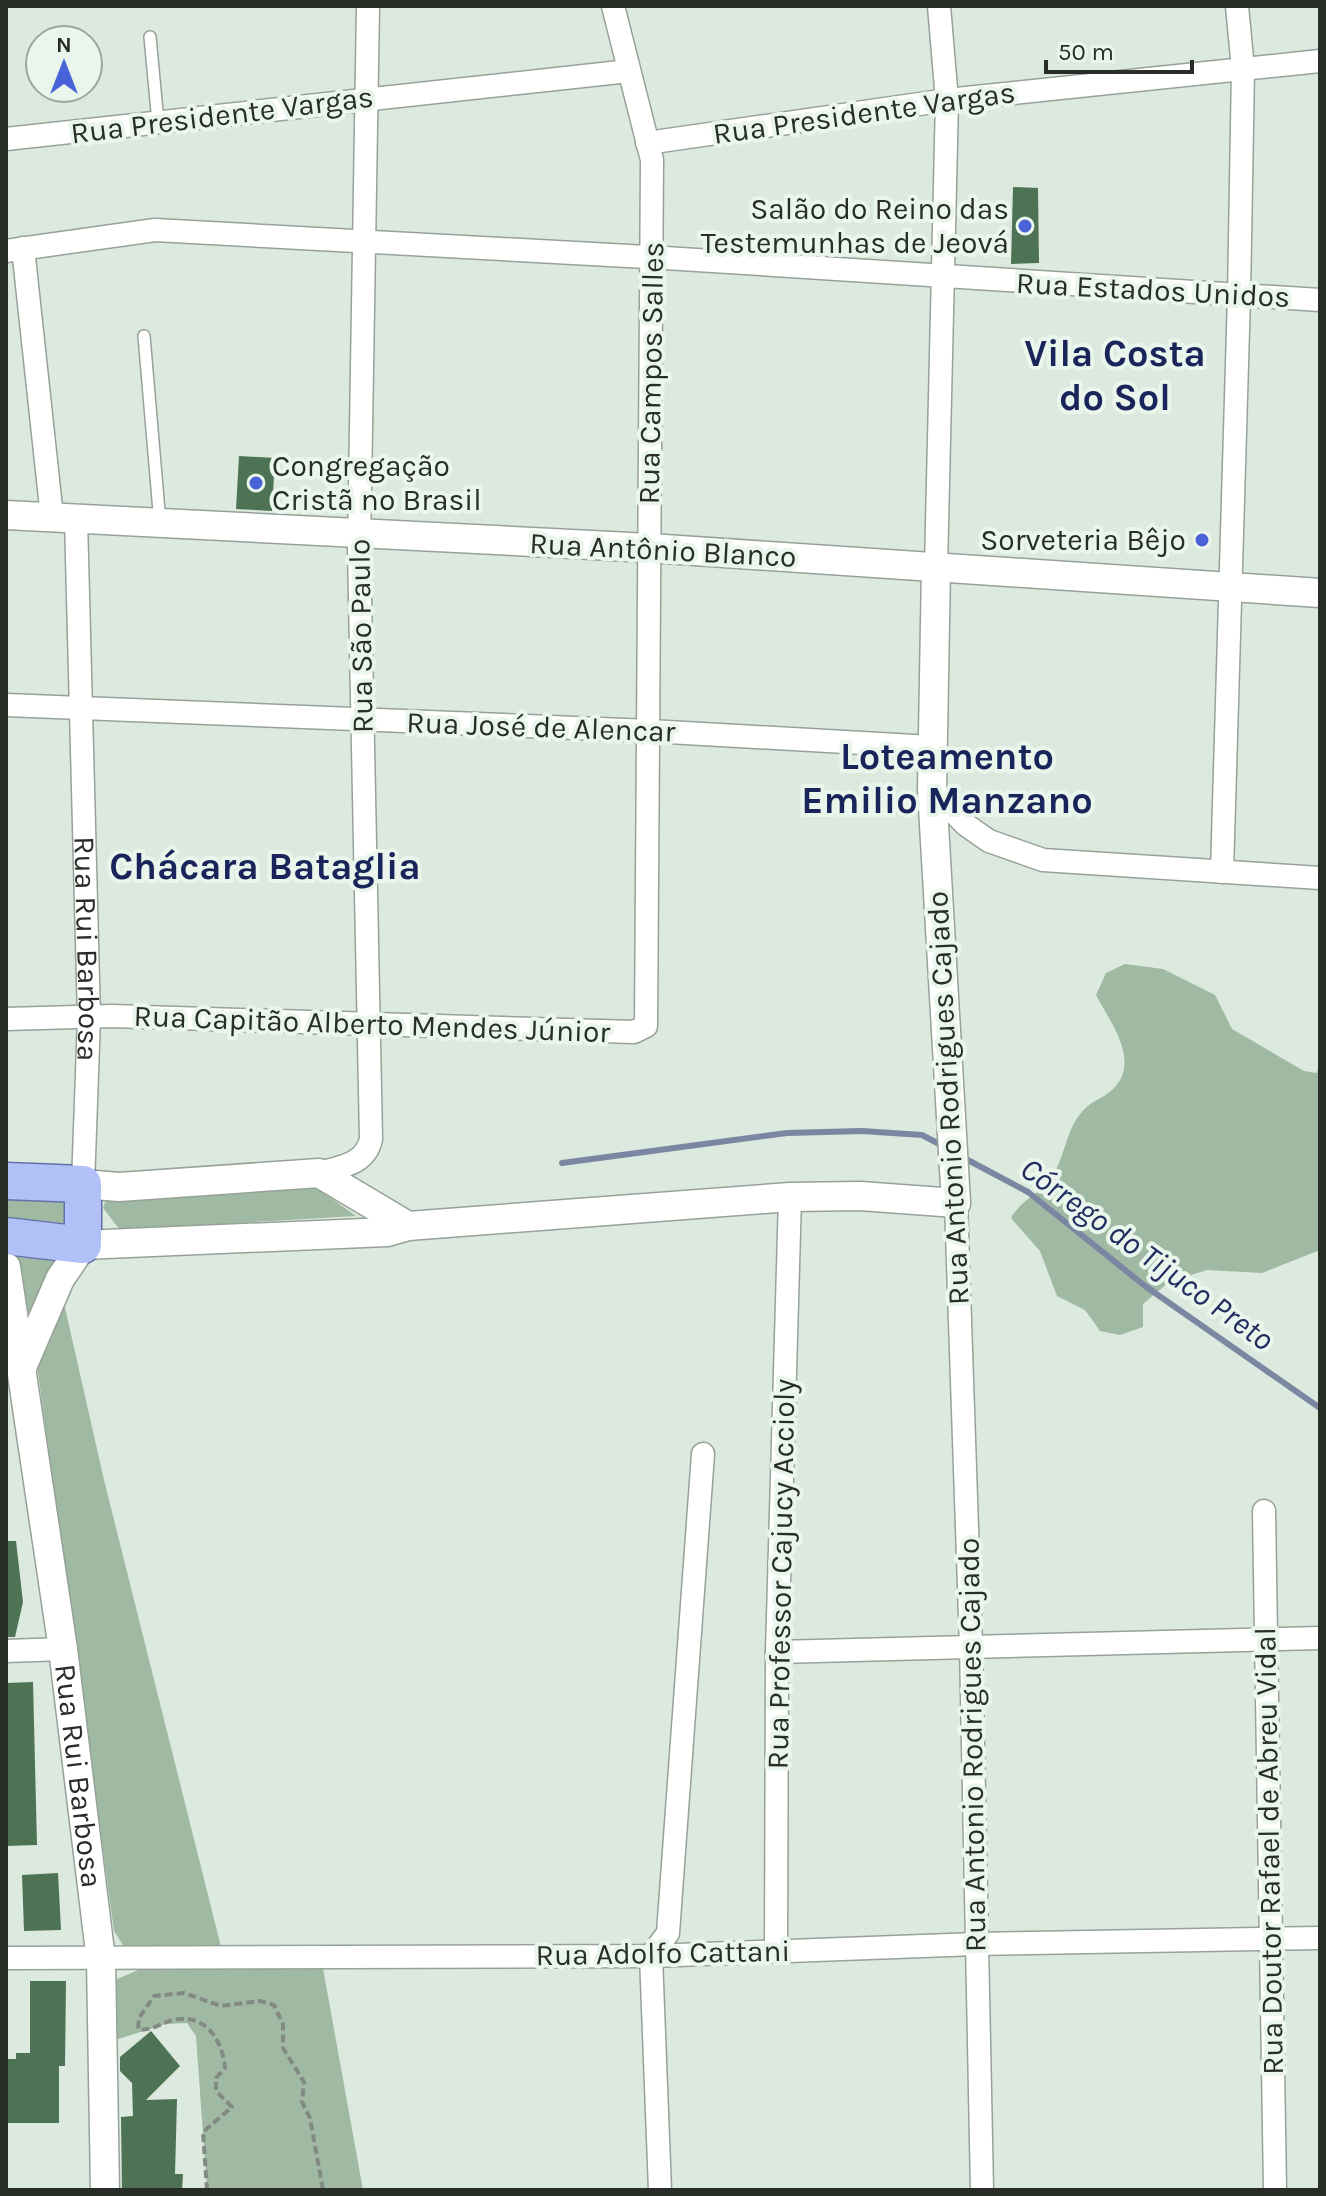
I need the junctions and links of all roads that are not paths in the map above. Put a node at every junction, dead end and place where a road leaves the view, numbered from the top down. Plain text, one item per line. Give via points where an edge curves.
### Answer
1 (368, 6) edge
2 (613, 6) edge
3 (939, 6) edge
4 (1237, 6) edge
5 (150, 37) dead end
6 (1320, 61) edge
7 (1243, 69) junction
8 (629, 71) junction
9 (368, 98) junction
10 (947, 100) junction
11 (158, 122) junction
12 (6, 139) edge
13 (647, 143) junction
14 (363, 240) junction
15 (15, 250) edge
16 (653, 257) junction
17 (942, 277) junction
18 (1239, 296) junction
19 (1320, 300) edge
20 (144, 336) dead end
21 (6, 515) edge
22 (64, 518) junction
23 (160, 524) junction
24 (359, 534) junction
25 (650, 548) junction
26 (936, 567) junction
27 (1231, 588) junction
28 (1320, 593) edge
29 (6, 705) edge
30 (79, 707) junction
31 (363, 719) junction
32 (650, 731) junction
33 (932, 747) junction
34 (932, 790) junction
35 (1222, 872) junction
36 (1320, 878) edge
37 (89, 1018) junction
38 (6, 1019) edge
39 (371, 1026) junction
40 (641, 1031) joint
41 (319, 1173) junction
42 (6, 1181) edge
43 (83, 1184) junction
44 (956, 1196) junction
45 (790, 1197) junction
46 (408, 1226) junction
47 (6, 1236) edge
48 (83, 1245) junction
49 (6, 1267) edge
50 (15, 1365) edge
51 (703, 1454) dead end
52 (1264, 1511) dead end
53 (1320, 1638) edge
54 (1264, 1639) junction
55 (971, 1646) junction
56 (63, 1649) junction
57 (6, 1651) edge
58 (777, 1652) junction
59 (1272, 1938) junction
60 (1320, 1938) edge
61 (976, 1944) junction
62 (776, 1951) junction
63 (651, 1956) junction
64 (6, 1958) edge
65 (101, 1960) junction
66 (105, 2190) edge
67 (660, 2190) edge
68 (982, 2190) edge
69 (1275, 2190) edge

1 - 9 street, Rua São Paulo
2 - 8 street, Rua Campos Salles
3 - 10 street, Rua Antonio Rodrigues Cajado
4 - 7 street
5 - 11 lane
6 - 7 street, Rua Presidente Vargas
7 - 10 street, Rua Presidente Vargas
7 - 18 street
8 - 9 street, Rua Presidente Vargas
8 - 13 street, Rua Campos Salles
9 - 11 street, Rua Presidente Vargas
9 - 14 street, Rua São Paulo
10 - 13 street, Rua Presidente Vargas
10 - 17 street, Rua Antonio Rodrigues Cajado
11 - 12 street, Rua Presidente Vargas
13 - 16 street, Rua Campos Salles via 652,160
14 - 15 street, Rua Estados Unidos via 155,230
14 - 16 street, Rua Estados Unidos
14 - 24 street, Rua São Paulo
15 - 22 street, Rua Rui Barbosa
16 - 17 street, Rua Estados Unidos
16 - 25 street, Rua Campos Salles
17 - 18 street, Rua Estados Unidos
17 - 26 street, Rua Antonio Rodrigues Cajado
18 - 19 street, Rua Estados Unidos
18 - 27 street
20 - 23 lane
21 - 22 street, Rua Antônio Blanco
22 - 23 street, Rua Antônio Blanco
22 - 30 street, Rua Rui Barbosa
23 - 24 street, Rua Antônio Blanco
24 - 25 street, Rua Antônio Blanco
24 - 31 street, Rua São Paulo
25 - 26 street, Rua Antônio Blanco
25 - 32 street, Rua Campos Salles
26 - 27 street, Rua Antônio Blanco
26 - 33 street, Rua Antonio Rodrigues Cajado
27 - 28 street, Rua Antônio Blanco
27 - 35 street
29 - 30 street, Rua José de Alencar
30 - 31 street, Rua José de Alencar
30 - 37 street, Rua Rui Barbosa
31 - 32 street, Rua José de Alencar
31 - 39 street, Rua São Paulo
32 - 33 street, Rua José de Alencar
32 - 40 street, Rua Campos Salles via 648,1018
33 - 34 street, Rua Antonio Rodrigues Cajado
34 - 35 street via 966,825 1043,860
34 - 44 street, Rua Antonio Rodrigues Cajado
35 - 36 street
37 - 38 street, Rua Capitão Alberto Mendes Júnior
37 - 39 street, Rua Capitão Alberto Mendes Júnior
37 - 43 street, Rua Rui Barbosa
39 - 40 street, Rua Capitão Alberto Mendes Júnior
39 - 41 street, Rua São Paulo via 369,1148 353,1163
41 - 43 street via 119,1187
41 - 46 street
42 - 43 main road
43 - 48 main road, Rua Rui Barbosa
44 - 45 street
44 - 55 street, Rua Antonio Rodrigues Cajado
45 - 46 street
45 - 58 street, Rua Professor Cajucy Accioly
46 - 48 street via 387,1232
47 - 48 main road
48 - 50 street
49 - 50 street, Rua Rui Barbosa
50 - 56 street, Rua Rui Barbosa
51 - 63 street via 668,1933
52 - 54 street, Rua Doutor Rafael de Abreu Vidal
53 - 54 street
54 - 55 street
54 - 59 street, Rua Doutor Rafael de Abreu Vidal
55 - 58 street
55 - 61 street, Rua Antonio Rodrigues Cajado
56 - 57 street
56 - 65 street, Rua Rui Barbosa
58 - 62 street, Rua Professor Cajucy Accioly
59 - 60 street, Rua Adolfo Cattani
59 - 61 street, Rua Adolfo Cattani
59 - 69 street, Rua Doutor Rafael de Abreu Vidal
61 - 62 street, Rua Adolfo Cattani
61 - 68 street, Rua Antonio Rodrigues Cajado
62 - 63 street, Rua Adolfo Cattani
63 - 65 street, Rua Adolfo Cattani
63 - 67 street
64 - 65 street, Rua Adolfo Cattani
65 - 66 street, Rua Rui Barbosa

